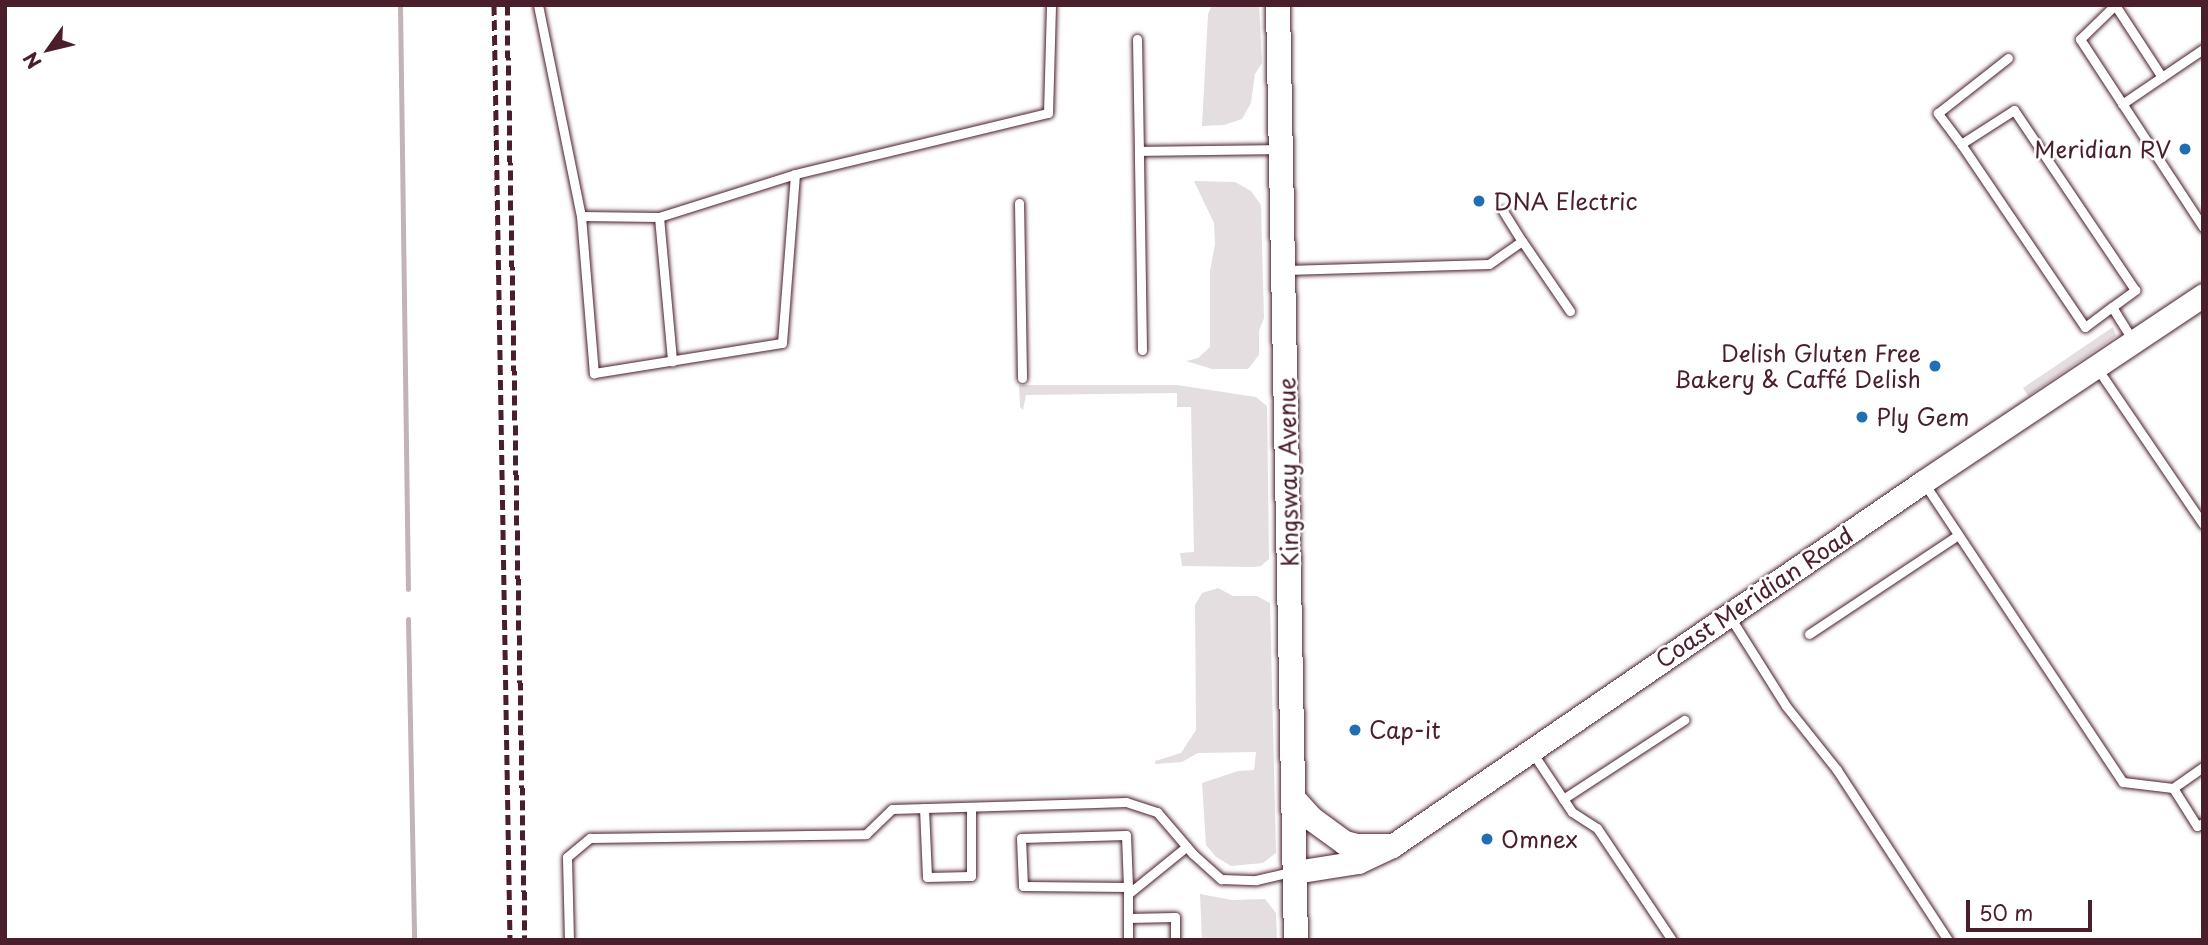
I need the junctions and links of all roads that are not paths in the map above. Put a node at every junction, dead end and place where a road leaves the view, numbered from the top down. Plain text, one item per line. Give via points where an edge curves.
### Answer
1 (538, 5) edge
2 (1051, 5) edge
3 (1278, 5) edge
4 (2115, 5) edge
5 (1137, 39) dead end
6 (2203, 49) edge
7 (2008, 58) dead end
8 (2162, 77) junction
9 (2122, 104) junction
10 (1961, 144) junction
11 (1281, 149) junction
12 (1139, 152) junction
13 (795, 174) junction
14 (1019, 203) dead end
15 (1503, 211) dead end
16 (582, 216) junction
17 (659, 217) junction
18 (2202, 224) edge
19 (1522, 241) junction
20 (1284, 270) junction
21 (2203, 295) edge
22 (2112, 307) junction
23 (1570, 311) dead end
24 (2134, 341) junction
25 (1142, 351) dead end
26 (672, 361) junction
27 (2096, 367) junction
28 (1022, 378) dead end
29 (1923, 482) junction
30 (2203, 524) edge
31 (1958, 535) junction
32 (1729, 615) junction
33 (1809, 634) dead end
34 (1684, 720) dead end
35 (1530, 749) junction
36 (2203, 766) edge
37 (2173, 788) junction
38 (1293, 798) junction
39 (1563, 799) junction
40 (971, 807) junction
41 (924, 808) junction
42 (2203, 823) edge
43 (1392, 846) junction
44 (1186, 847) junction
45 (1295, 872) junction
46 (1128, 890) junction
47 (1128, 918) junction
48 (569, 940) edge
49 (1128, 940) edge
50 (1175, 940) edge
51 (1296, 940) edge
52 (1672, 940) edge
53 (1948, 940) edge

1 - 16 lane
2 - 13 lane via 1048,113
3 - 11 main road, Kingsway Avenue
4 - 8 lane
4 - 9 lane via 2080,39
5 - 12 lane
6 - 8 lane
7 - 10 lane via 1938,113
8 - 9 lane
9 - 18 lane
10 - 22 lane via 2085,327
10 - 22 lane via 2014,110 2136,290
11 - 12 lane
11 - 20 main road, Kingsway Avenue
12 - 25 lane
13 - 17 lane
13 - 26 lane via 782,343
14 - 28 lane
15 - 19 lane
16 - 17 lane
16 - 26 lane via 594,373
17 - 26 lane
19 - 20 lane via 1489,264
19 - 23 lane
20 - 38 main road, Kingsway Avenue
21 - 24 street, Coast Meridian Road
22 - 24 lane
24 - 27 street, Coast Meridian Road
27 - 29 street, Coast Meridian Road
27 - 30 lane
29 - 31 lane
29 - 32 street, Coast Meridian Road
31 - 33 lane
31 - 37 lane via 2123,782
32 - 35 street, Coast Meridian Road
32 - 53 lane via 1786,706 1837,769
34 - 39 lane
35 - 39 lane
35 - 43 street, Coast Meridian Road
36 - 37 lane
37 - 42 lane via 2197,826
38 - 43 main road via 1334,838 1357,846
38 - 45 main road, Kingsway Avenue
39 - 52 lane via 1572,812 1597,828
40 - 41 lane
40 - 41 lane via 971,876 938,877 927,877
40 - 44 lane via 1126,802 1157,812
41 - 48 lane via 891,809 866,834 590,838 567,857
43 - 45 street, Coast Meridian Road via 1358,862
44 - 45 lane via 1221,879 1256,880
44 - 46 lane
45 - 51 main road, Kingsway Avenue
46 - 46 lane via 1126,835 1021,838 1023,886
46 - 47 lane
47 - 49 lane
47 - 50 lane via 1175,918

